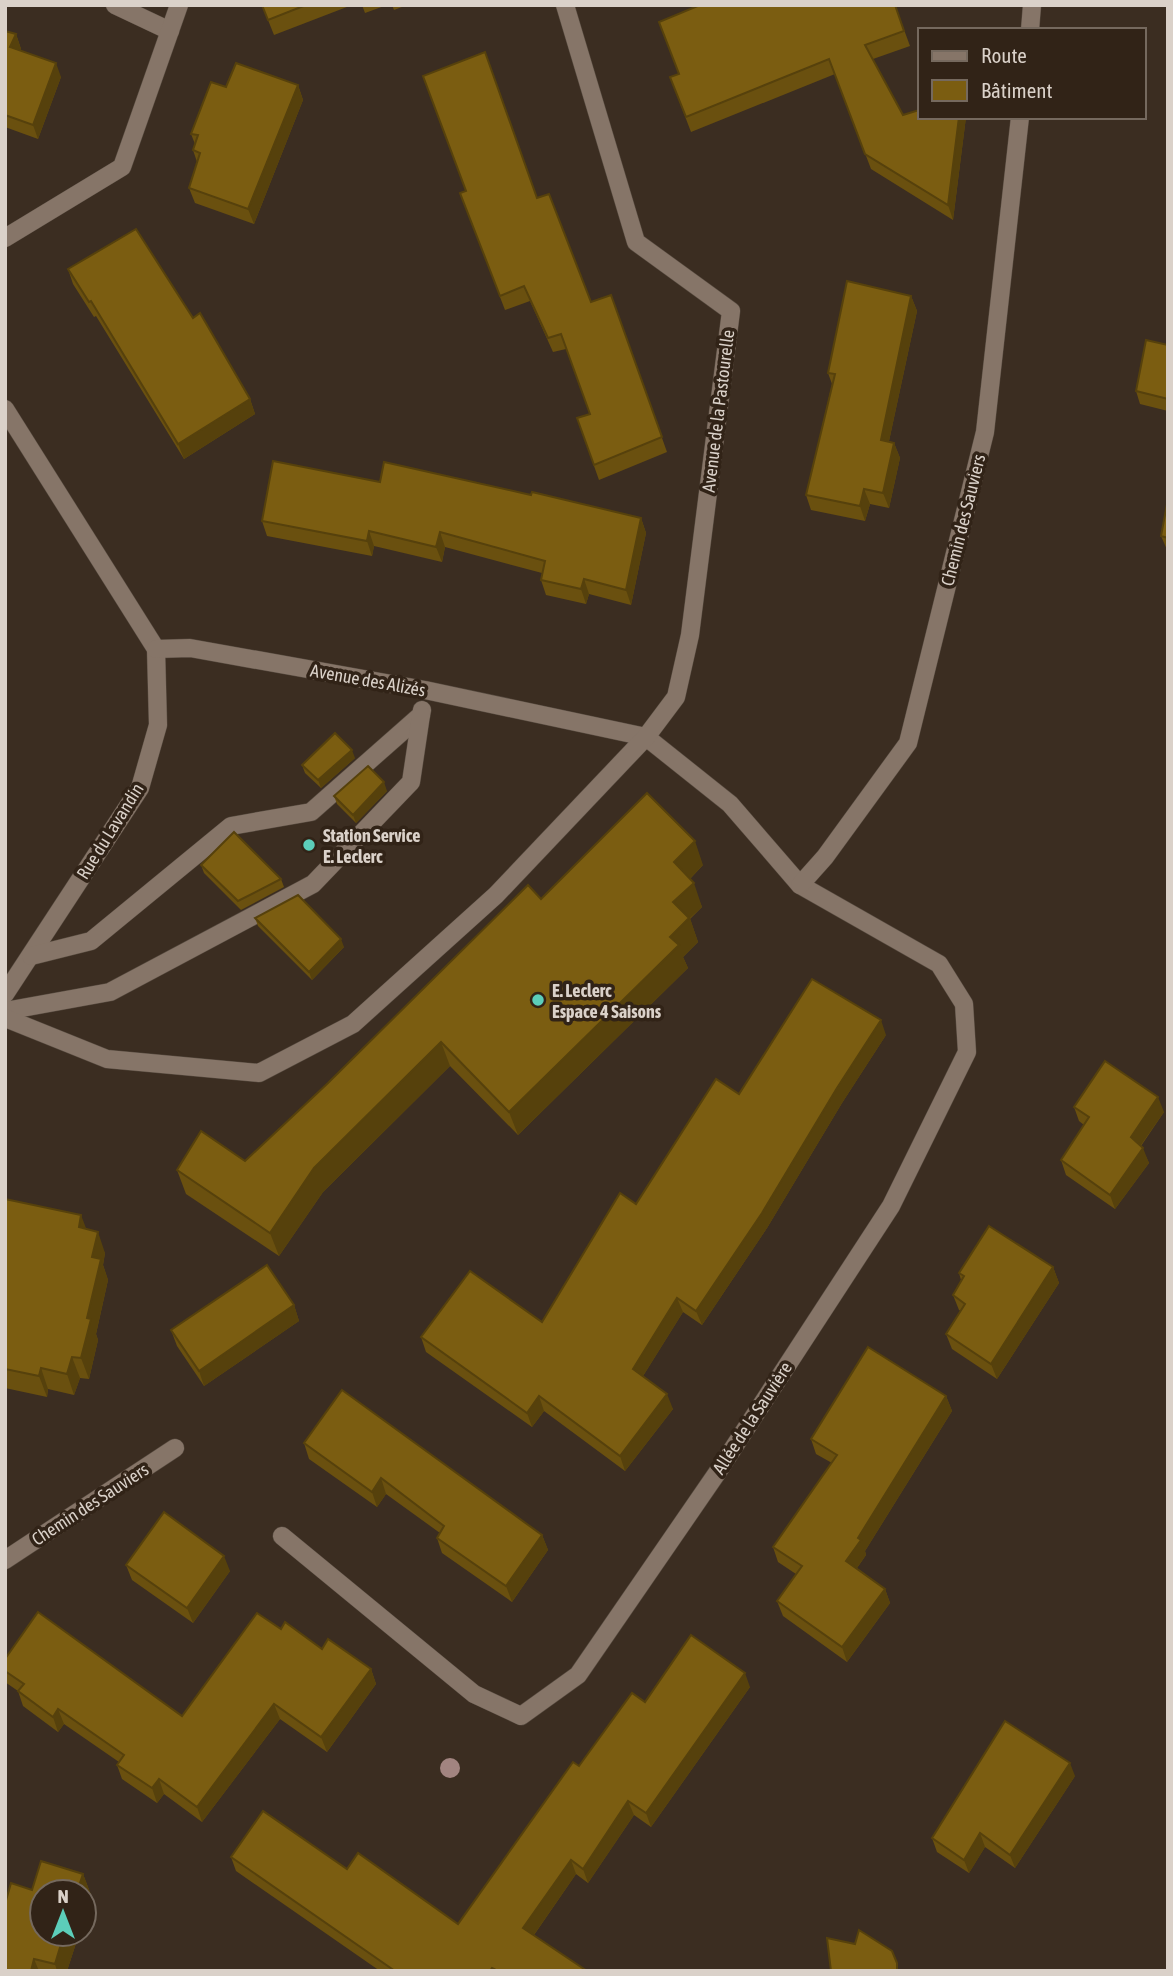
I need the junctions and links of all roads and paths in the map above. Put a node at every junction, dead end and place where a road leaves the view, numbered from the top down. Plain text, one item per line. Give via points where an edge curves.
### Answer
1 (115, 5) edge
2 (179, 5) edge
3 (565, 5) edge
4 (1032, 5) edge
5 (1030, 28) edge
6 (170, 31) junction
7 (1020, 119) edge
8 (5, 238) edge
9 (5, 409) edge
10 (156, 649) junction
11 (425, 691) junction
12 (421, 715) junction
13 (646, 737) junction
14 (800, 885) junction
15 (31, 956) junction
16 (5, 994) edge
17 (5, 1011) edge
18 (5, 1018) edge
19 (175, 1448) dead end
20 (282, 1536) dead end
21 (5, 1560) edge

1 - 6 street
2 - 6 street
3 - 13 street, Avenue de la Pastourelle via 636,242 731,311 690,635 676,697
4 - 5 street
6 - 8 street via 122,167
7 - 14 street, Chemin des Sauviers via 985,432 908,743 825,858
9 - 10 street
10 - 11 street, Avenue des Alizés via 190,648
10 - 15 street, Rue du Lavandin via 158,725 140,788
11 - 12 street
11 - 13 street, Avenue des Alizés
12 - 15 street via 311,812 231,826 91,941
12 - 17 street via 411,782 313,884 110,992
13 - 14 street, Avenue des Alizés via 730,804
13 - 18 street via 496,895 353,1024 260,1073 107,1059
14 - 20 street, Allée de la Sauvière via 939,964 964,1004 967,1052 891,1206 578,1675 521,1716 509,1711 474,1694
15 - 16 street, Rue du Lavandin
19 - 21 street, Chemin des Sauviers

